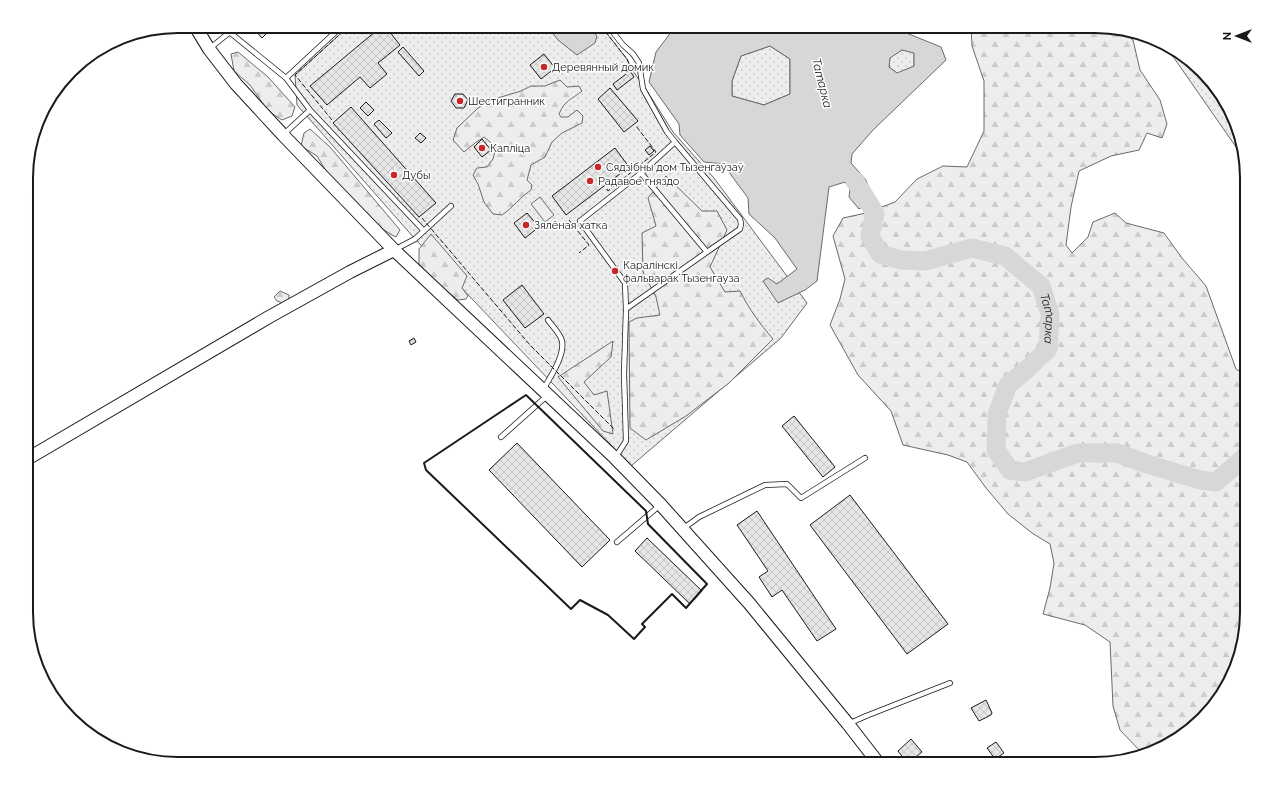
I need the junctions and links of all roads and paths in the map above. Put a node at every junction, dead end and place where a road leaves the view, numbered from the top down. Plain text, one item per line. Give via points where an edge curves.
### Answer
1 (199, 33) edge
2 (229, 33) edge
3 (231, 33) edge
4 (334, 33) edge
5 (614, 33) edge
6 (209, 49) junction
7 (286, 78) junction
8 (310, 110) junction
9 (283, 135) junction
10 (675, 142) junction
11 (641, 173) junction
12 (451, 206) dead end
13 (424, 231) junction
14 (394, 250) junction
15 (707, 252) junction
16 (626, 309) junction
17 (548, 320) dead end
18 (546, 393) junction
19 (501, 437) dead end
20 (33, 455) edge
21 (615, 458) junction
22 (865, 458) dead end
23 (661, 505) junction
24 (683, 529) junction
25 (617, 542) dead end
26 (950, 683) dead end
27 (848, 724) junction
28 (874, 757) edge

1 - 6 street
2 - 6 lane
3 - 7 lane
4 - 7 lane
5 - 10 lane via 639,63 643,89
6 - 9 street via 236,84
7 - 8 lane
8 - 9 lane
8 - 13 lane
9 - 14 street
10 - 11 lane
10 - 15 lane via 740,219 740,229
11 - 15 lane
11 - 16 lane via 580,221 625,283
12 - 13 lane
13 - 14 lane
14 - 18 street
14 - 20 street via 269,317
15 - 16 lane
16 - 21 lane via 626,441
17 - 18 lane via 559,334 562,347
18 - 19 lane
18 - 21 street
21 - 23 street
22 - 24 lane via 801,498 787,484 765,485 699,517
23 - 24 street
23 - 25 lane
24 - 27 street via 749,603
26 - 27 lane
27 - 28 street

